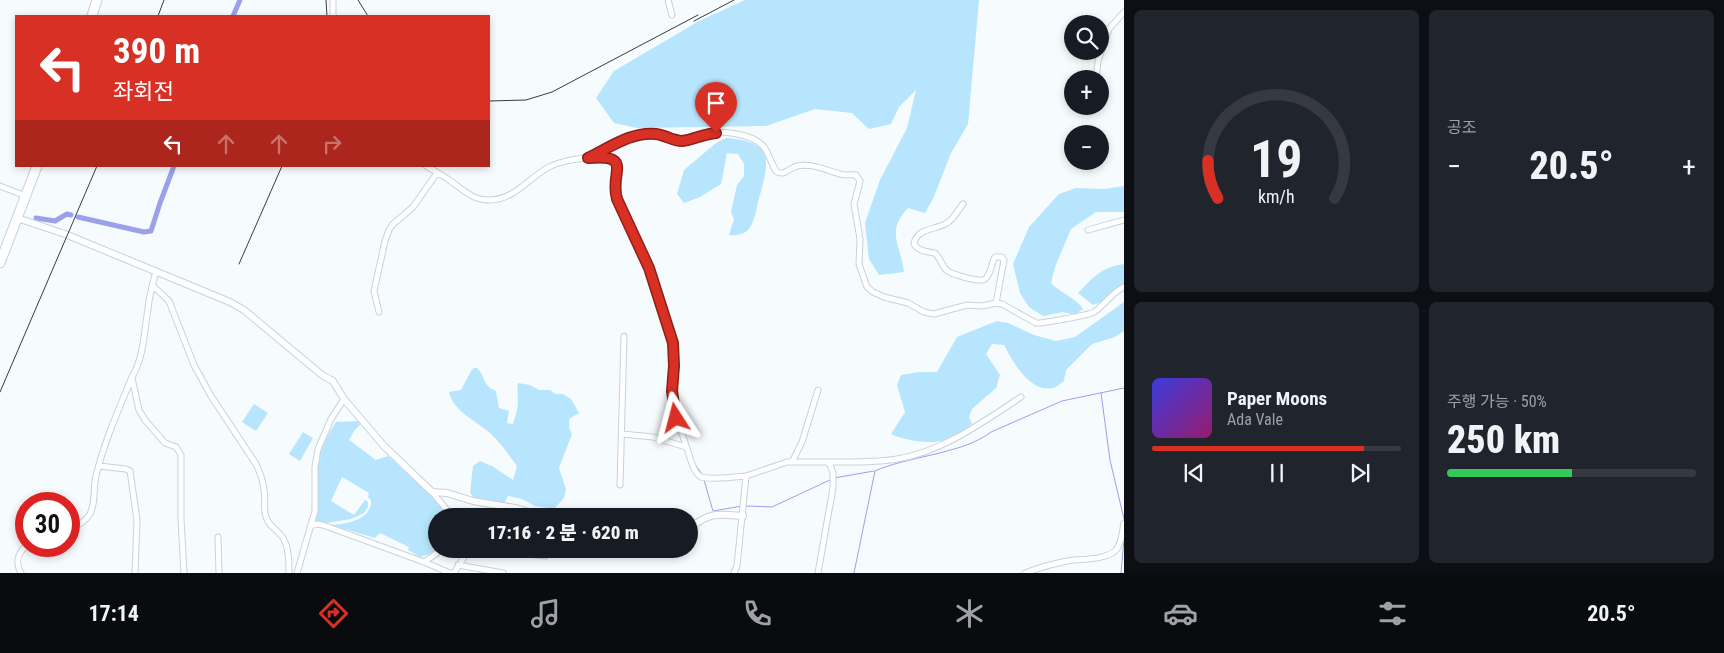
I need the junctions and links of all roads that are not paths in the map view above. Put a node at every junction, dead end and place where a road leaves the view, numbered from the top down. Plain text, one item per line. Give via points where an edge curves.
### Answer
1 (97, 0) edge
2 (333, 0) edge
3 (668, 0) edge
4 (1124, 12) edge
5 (92, 15) edge
6 (333, 15) edge
7 (672, 15) dead end
8 (1097, 70) edge
9 (588, 158) junction
10 (37, 167) edge
11 (428, 167) edge
12 (437, 173) junction
13 (0, 186) edge
14 (26, 196) junction
15 (963, 204) dead end
16 (17, 218) junction
17 (1124, 220) edge
18 (1088, 230) dead end
19 (1, 258) edge
20 (156, 271) junction
21 (153, 286) junction
22 (1124, 288) edge
23 (996, 303) junction
24 (379, 312) dead end
25 (624, 336) dead end
26 (132, 377) junction
27 (818, 390) dead end
28 (1021, 397) dead end
29 (344, 399) junction
30 (622, 434) junction
31 (686, 447) junction
32 (792, 462) junction
33 (827, 462) junction
34 (99, 466) junction
35 (746, 476) junction
36 (620, 485) dead end
37 (432, 492) junction
38 (445, 508) edge
39 (515, 508) edge
40 (743, 516) junction
41 (698, 522) edge
42 (1124, 523) edge
43 (80, 524) edge
44 (310, 526) junction
45 (218, 536) dead end
46 (1116, 550) junction
47 (1124, 550) edge
48 (18, 557) edge
49 (431, 558) edge
50 (463, 558) edge
51 (424, 562) junction
52 (458, 565) junction
53 (21, 573) edge
54 (135, 573) edge
55 (184, 573) edge
56 (219, 573) edge
57 (289, 573) edge
58 (297, 573) edge
59 (452, 573) edge
60 (503, 573) edge
61 (734, 573) edge
62 (818, 573) edge
63 (1024, 573) edge

1 - 5 main road
2 - 6 street
3 - 7 street
4 - 8 street via 1109,29
9 - 12 street via 549,167 515,192 498,199 469,196
9 - 23 street via 623,140 646,134 664,135 681,141 716,133 750,136 763,147 779,173 809,166 859,178 854,204 860,239 859,264 867,287 873,292 934,314 960,306
9 - 31 street via 605,156 616,163 617,199 649,268 673,343 673,401
10 - 14 main road
11 - 12 street
12 - 24 street via 413,207 389,230 374,291
13 - 14 street
14 - 16 main road
15 - 23 street via 949,222 922,232 914,244 920,250 935,253 950,273 977,281 986,278 995,258 1002,257 1004,268
16 - 19 main road
16 - 20 street
17 - 18 street
20 - 21 street
20 - 29 street via 244,310 333,381
21 - 26 street via 137,369
21 - 57 street via 170,301 194,365 256,464 265,491 266,517 286,543
22 - 23 street via 1086,316 1041,324
25 - 30 street
26 - 34 street
26 - 55 street via 139,410 145,420 165,443 176,447 181,455
27 - 32 street via 802,442
28 - 33 street via 951,440 920,453 869,462
29 - 37 street via 384,446
29 - 44 street via 318,449 315,511
30 - 31 street via 653,437
30 - 36 street
31 - 35 street via 695,471 703,477
32 - 33 street
32 - 35 street
33 - 62 street via 833,478
34 - 43 street via 91,512
34 - 54 street via 130,471 137,520
35 - 40 street
37 - 38 street
37 - 39 street
40 - 41 street via 718,514
40 - 61 street
42 - 46 street
44 - 51 street via 323,525
44 - 58 street
45 - 56 street
46 - 47 street
46 - 63 street via 1101,557
48 - 53 street
49 - 51 street
50 - 52 street
51 - 59 street
52 - 59 street
52 - 60 street

